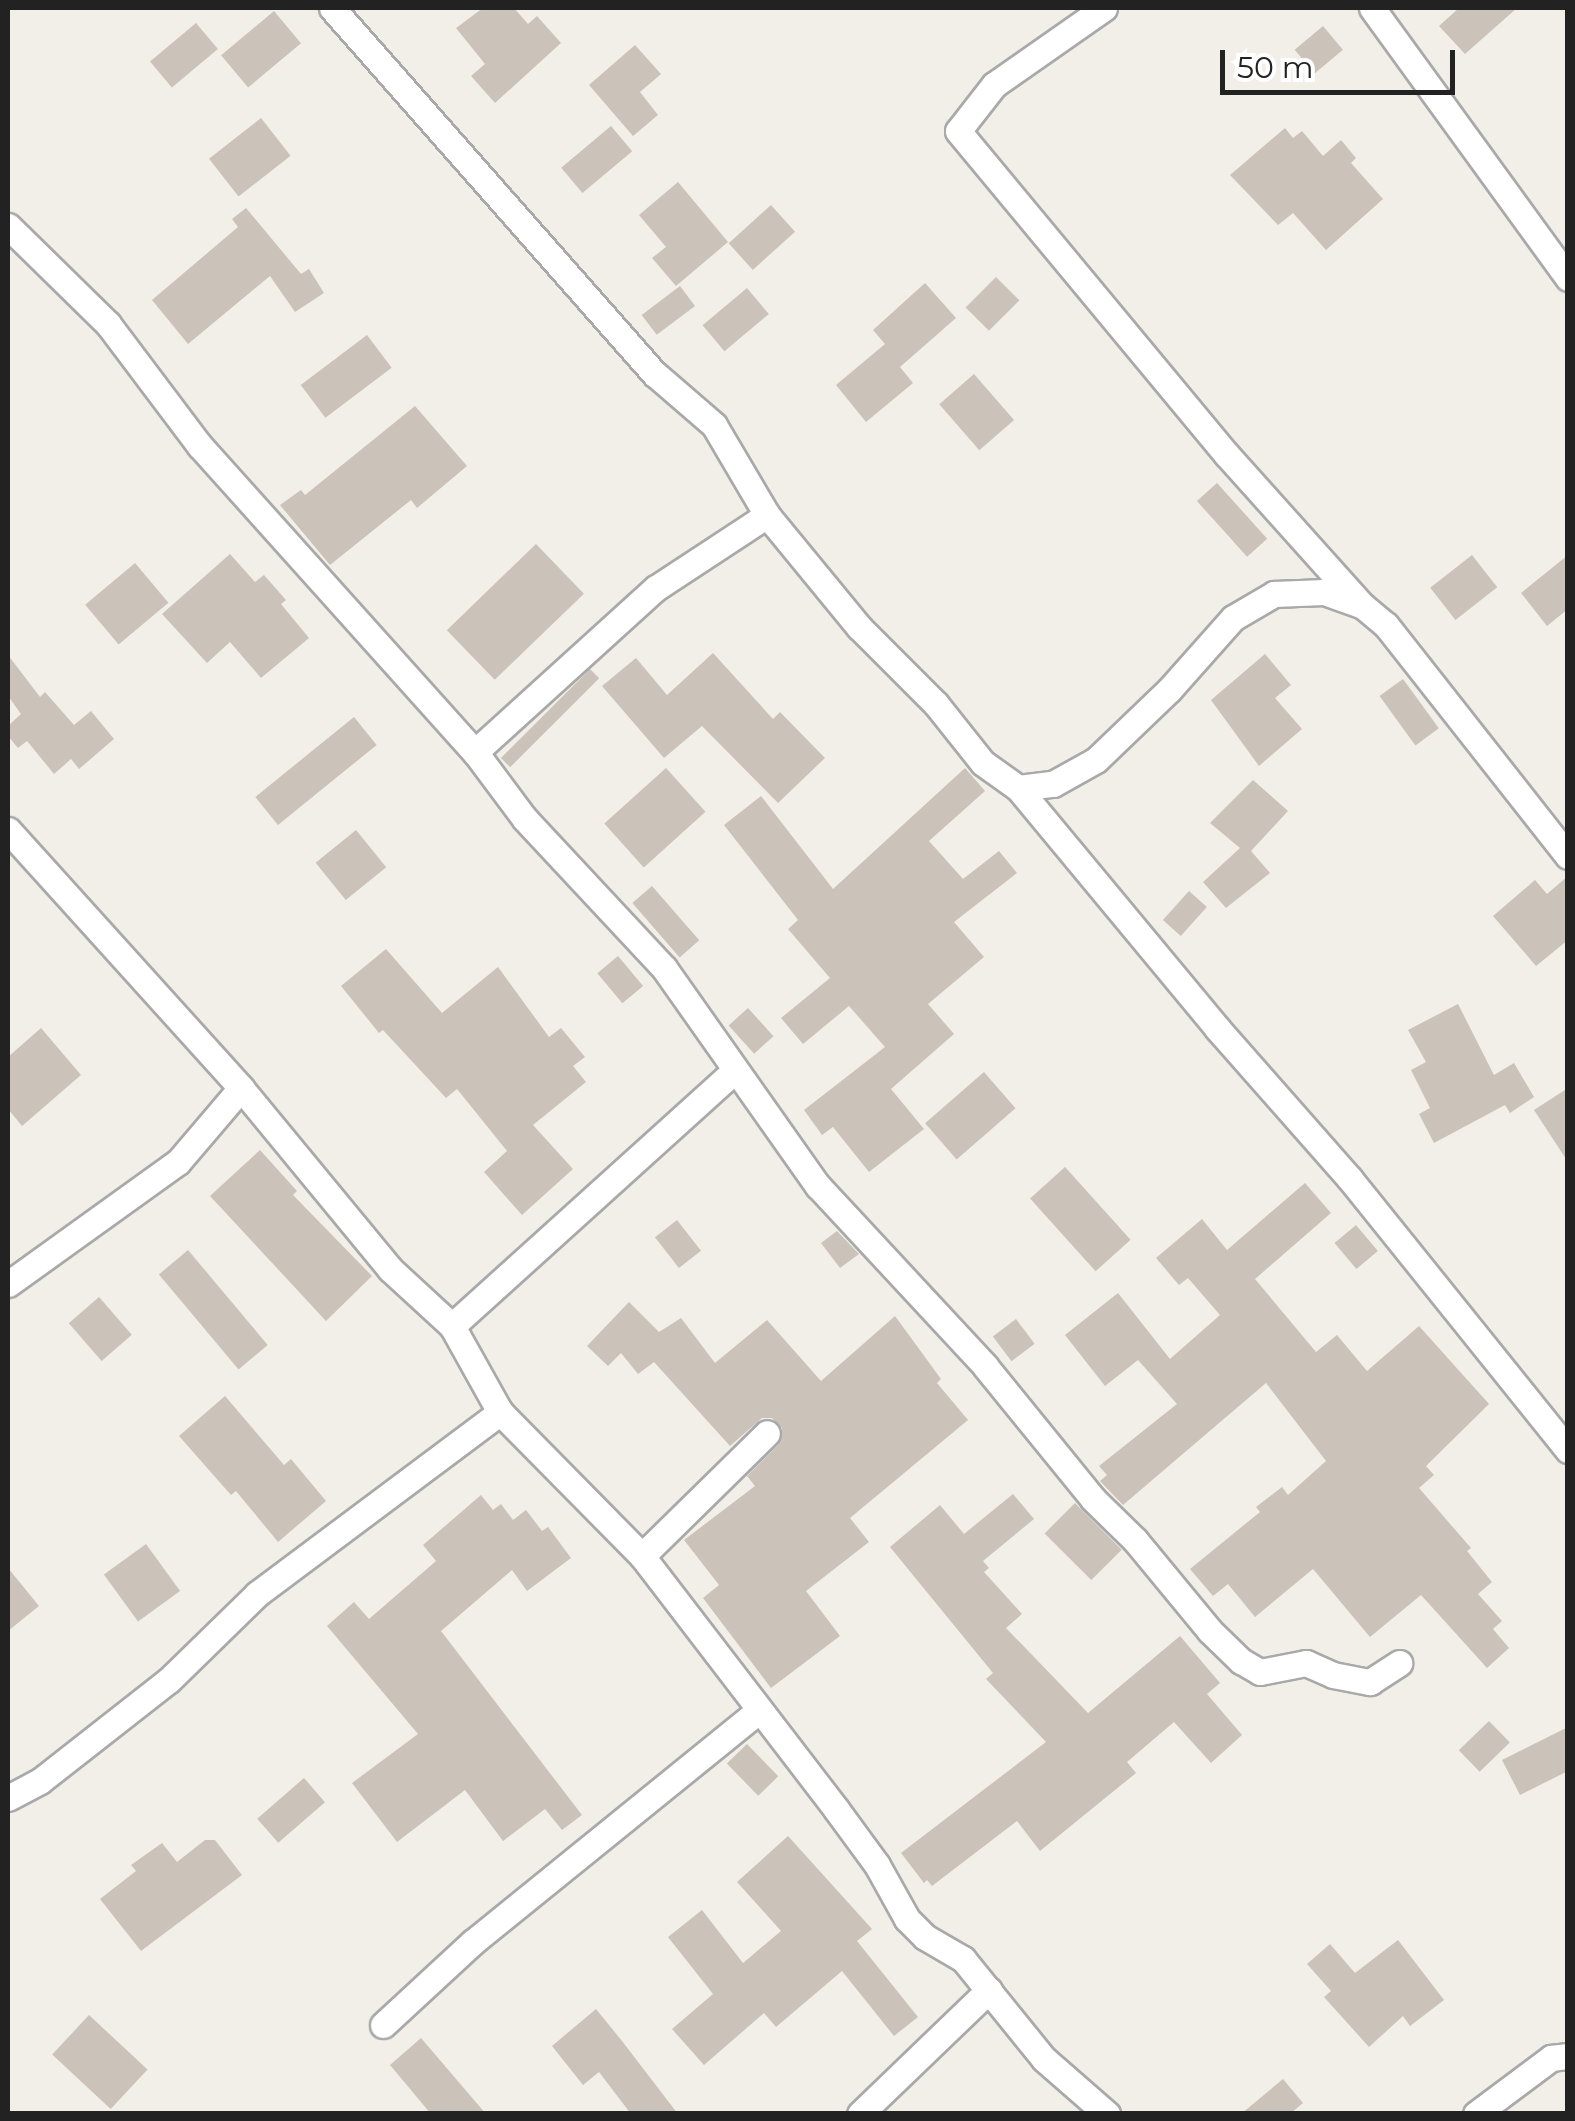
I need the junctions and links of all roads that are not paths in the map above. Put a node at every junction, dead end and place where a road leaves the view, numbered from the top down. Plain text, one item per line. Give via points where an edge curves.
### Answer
1 (332, 8) edge
2 (1104, 8) edge
3 (1372, 8) edge
4 (8, 226) edge
5 (1568, 278) edge
6 (768, 515) junction
7 (1362, 606) junction
8 (475, 752) junction
9 (1018, 788) junction
10 (8, 830) edge
11 (1568, 856) edge
12 (733, 1072) junction
13 (241, 1088) junction
14 (8, 1284) edge
15 (452, 1326) junction
16 (500, 1412) junction
17 (767, 1433) dead end
18 (1568, 1450) edge
19 (642, 1556) junction
20 (1399, 1663) dead end
21 (759, 1710) junction
22 (8, 1798) edge
23 (989, 1990) junction
24 (383, 2025) dead end
25 (1568, 2056) edge
26 (860, 2114) edge
27 (1107, 2114) edge
28 (1476, 2114) edge

1 - 6 street via 655,374 714,425
2 - 7 street via 994,85 958,130 1227,455
3 - 5 street
4 - 8 street via 108,324 200,446
6 - 8 street via 656,588
6 - 9 street via 983,763
7 - 9 street via 1324,592 1274,594 1233,618 1096,760 1053,784
7 - 11 street via 1386,625
8 - 12 street via 524,819 664,968
9 - 18 street via 1350,1179
10 - 13 street
12 - 15 street
12 - 20 street via 818,1186 1242,1662 1260,1672 1306,1663 1370,1682
13 - 14 street via 178,1162
13 - 15 street via 390,1269
15 - 16 street
16 - 19 street
16 - 22 street via 258,1594 169,1680 40,1781
17 - 19 street
19 - 21 street
21 - 23 street via 877,1865 908,1920 963,1959
21 - 24 street via 472,1942
23 - 26 street
23 - 27 street via 1044,2059
25 - 28 street via 1551,2058

